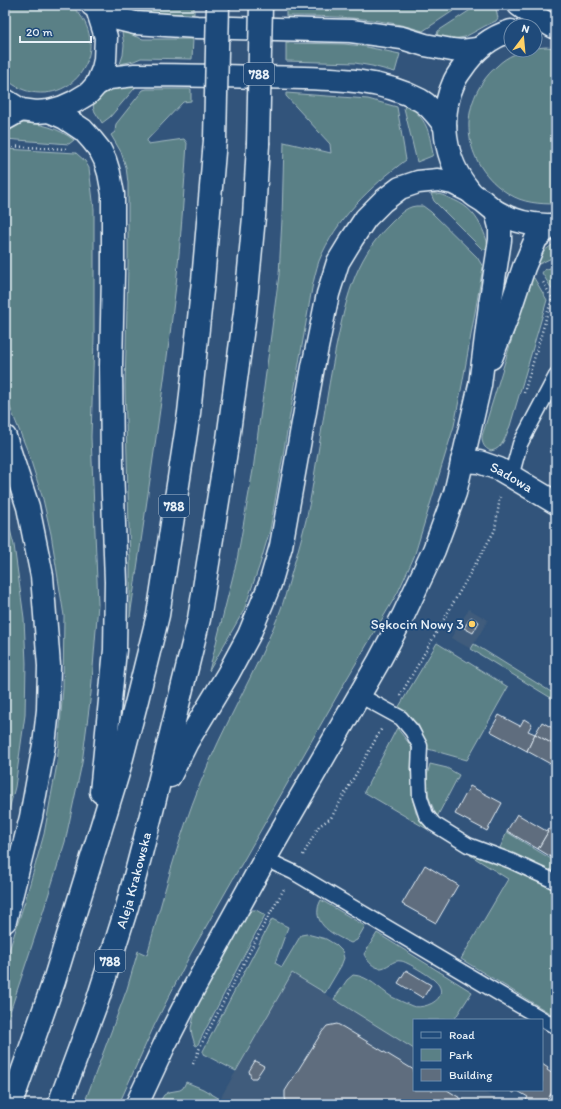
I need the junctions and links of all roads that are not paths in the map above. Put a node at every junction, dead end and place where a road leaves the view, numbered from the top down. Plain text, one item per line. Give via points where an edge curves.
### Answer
1 (218, 5) edge
2 (261, 5) edge
3 (519, 5) edge
4 (95, 7) edge
5 (548, 28) edge
6 (503, 34) edge
7 (477, 49) junction
8 (96, 84) junction
9 (10, 110) edge
10 (49, 112) junction
11 (445, 126) junction
12 (469, 191) junction
13 (496, 212) junction
14 (554, 225) edge
15 (556, 376) edge
16 (480, 385) junction
17 (5, 437) edge
18 (462, 461) junction
19 (506, 484) junction
20 (556, 503) edge
21 (359, 695) junction
22 (151, 815) junction
23 (265, 859) junction
24 (90, 864) junction
25 (556, 882) edge
26 (5, 921) edge
27 (542, 1019) edge
28 (543, 1019) edge
29 (556, 1027) edge
30 (11, 1104) edge
31 (59, 1104) edge
32 (137, 1104) edge

1 - 24 main road, 788, bridge via 215,140 189,413 158,615 118,773
2 - 22 main road, 788, bridge via 254,217 245,312 228,439 199,619
3 - 5 main road
4 - 7 main road via 114,18 135,23 351,31 402,38 452,50
4 - 8 main road via 106,37 103,70
6 - 7 main road
7 - 11 main road via 454,81 446,109
8 - 10 main road via 89,93 74,102
8 - 11 main road via 110,78 135,75 364,82 388,87 421,101 433,110
9 - 10 main road
10 - 24 main road via 65,118 83,130 100,150 109,173 113,194 111,366 115,650 102,781
11 - 12 main road via 450,157
12 - 13 main road
12 - 22 main road via 438,180 418,182 400,188 366,218 338,262 325,308 281,546 270,584 249,635 187,742
13 - 14 main road via 528,223
13 - 16 main road via 500,240
14 - 16 main road via 536,239
15 - 19 lane via 520,444
16 - 18 main road
17 - 26 main road via 28,507 40,568 49,666 44,745 31,817
18 - 19 main road, Sadowa via 479,462 499,469
18 - 21 main road via 455,493 434,550 403,616
19 - 20 main road, Sadowa
21 - 23 main road
21 - 25 lane via 401,718 412,732 420,746 420,797 426,816 434,824 468,845
22 - 31 main road, Aleja Krakowska / 788 via 127,907 100,992
23 - 27 lane via 293,872
23 - 32 main road via 189,997
24 - 30 main road, 788 via 54,981
28 - 29 lane

